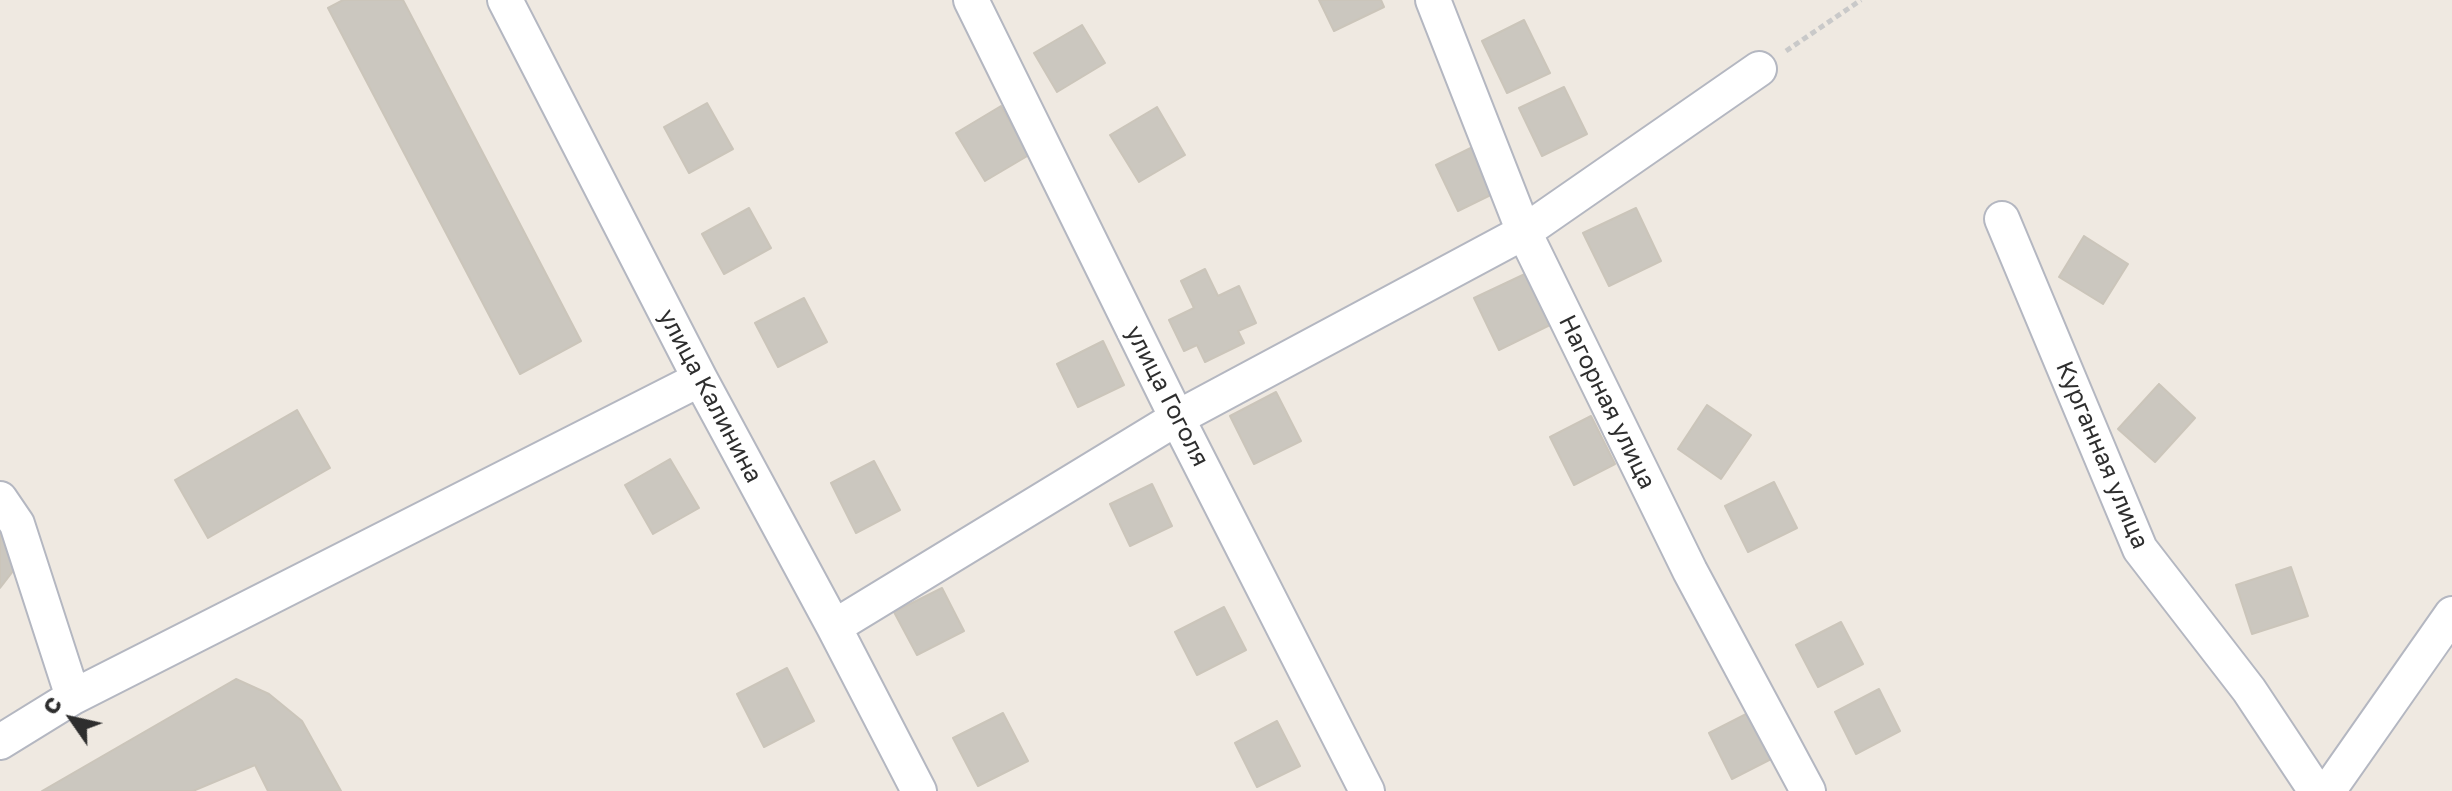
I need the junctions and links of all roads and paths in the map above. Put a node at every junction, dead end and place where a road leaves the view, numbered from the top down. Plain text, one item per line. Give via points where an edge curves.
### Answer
1 (505, 0) edge
2 (971, 0) edge
3 (1433, 0) edge
4 (1861, 0) edge
5 (1759, 69) joint
6 (2002, 219) dead end
7 (1524, 232) junction
8 (700, 379) junction
9 (1177, 418) junction
10 (0, 499) edge
11 (2452, 614) edge
12 (834, 627) junction
13 (73, 697) junction
14 (0, 742) edge
15 (919, 791) edge
16 (1367, 791) edge
17 (1808, 791) edge
18 (2316, 791) edge
19 (2328, 791) edge

1 - 8 street, улица Калинина
2 - 9 street, улица Гоголя
3 - 7 street, Нагорная улица
4 - 5 path
5 - 7 street
6 - 18 street, Курганная улица via 2140,549 2249,690
7 - 9 street
7 - 17 street, Нагорная улица via 1690,571
8 - 12 street, улица Калинина
8 - 13 street
9 - 12 street
9 - 16 street, улица Гоголя
10 - 13 street via 17,524
11 - 19 street
12 - 15 street, улица Калинина
13 - 14 street

